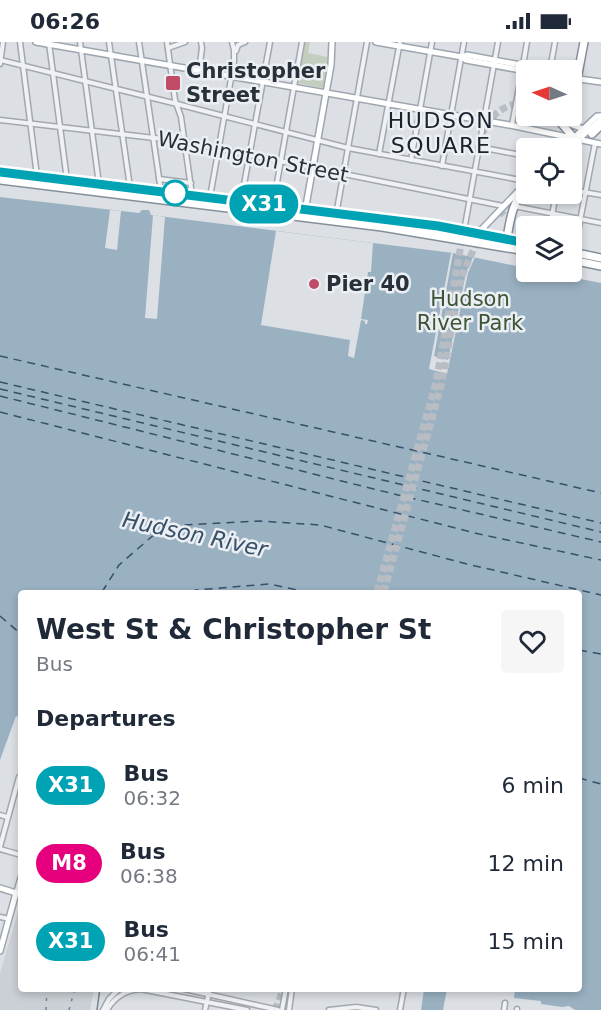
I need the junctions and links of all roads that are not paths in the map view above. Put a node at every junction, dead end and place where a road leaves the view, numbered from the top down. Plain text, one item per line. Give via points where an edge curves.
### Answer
1 (3, 42) edge
2 (20, 42) edge
3 (36, 42) edge
4 (80, 42) edge
5 (109, 42) edge
6 (139, 42) edge
7 (167, 42) edge
8 (184, 42) edge
9 (201, 42) edge
10 (232, 42) edge
11 (245, 42) edge
12 (270, 42) edge
13 (302, 42) edge
14 (334, 42) edge
15 (367, 42) edge
16 (376, 42) edge
17 (432, 42) edge
18 (464, 42) edge
19 (498, 42) edge
20 (527, 42) edge
21 (555, 42) edge
22 (584, 42) edge
23 (50, 43) edge
24 (399, 44) edge
25 (168, 48) junction
26 (81, 50) junction
27 (430, 51) junction
28 (111, 55) junction
29 (234, 57) junction
30 (462, 57) junction
31 (525, 60) edge
32 (551, 60) edge
33 (579, 60) edge
34 (0, 61) edge
35 (141, 61) junction
36 (494, 63) junction
37 (23, 66) junction
38 (171, 66) junction
39 (516, 67) edge
40 (199, 71) junction
41 (54, 73) junction
42 (231, 76) junction
43 (582, 78) edge
44 (85, 81) junction
45 (263, 82) junction
46 (601, 82) edge
47 (294, 87) junction
48 (115, 88) junction
49 (326, 93) junction
50 (147, 96) junction
51 (357, 98) junction
52 (177, 104) junction
53 (388, 104) junction
54 (516, 107) edge
55 (420, 110) junction
56 (451, 115) junction
57 (224, 116) junction
58 (601, 116) edge
59 (0, 120) edge
60 (484, 121) junction
61 (30, 123) junction
62 (255, 124) junction
63 (601, 125) edge
64 (512, 126) junction
65 (565, 126) edge
66 (572, 126) edge
67 (60, 127) junction
68 (92, 130) junction
69 (286, 132) junction
70 (122, 134) junction
71 (153, 138) junction
72 (572, 138) edge
73 (576, 138) edge
74 (593, 138) edge
75 (317, 140) junction
76 (184, 142) junction
77 (479, 147) junction
78 (218, 148) junction
79 (348, 148) junction
80 (379, 154) junction
81 (516, 154) edge
82 (249, 155) junction
83 (411, 160) junction
84 (281, 162) junction
85 (442, 166) junction
86 (312, 167) junction
87 (0, 172) edge
88 (475, 172) junction
89 (344, 173) junction
90 (37, 177) junction
91 (159, 179) junction
92 (0, 180) edge
93 (67, 180) junction
94 (516, 182) edge
95 (191, 183) junction
96 (99, 184) junction
97 (130, 187) junction
98 (161, 191) junction
99 (582, 191) edge
100 (586, 192) junction
101 (516, 194) edge
102 (192, 195) junction
103 (601, 195) edge
104 (210, 197) junction
105 (470, 199) junction
106 (241, 201) junction
107 (516, 202) edge
108 (554, 204) edge
109 (273, 205) junction
110 (514, 206) junction
111 (504, 207) junction
112 (304, 213) junction
113 (552, 214) junction
114 (564, 216) edge
115 (582, 216) edge
116 (336, 217) junction
117 (582, 219) edge
118 (601, 223) edge
119 (464, 231) junction
120 (480, 233) junction
121 (478, 242) junction
122 (506, 243) junction
123 (516, 243) edge
124 (516, 247) edge
125 (582, 256) edge
126 (601, 258) edge
127 (582, 259) edge
128 (601, 266) edge
129 (18, 780) edge
130 (0, 815) edge
131 (7, 817) junction
132 (0, 848) edge
133 (18, 854) edge
134 (18, 886) edge
135 (0, 888) edge
136 (16, 893) junction
137 (0, 917) edge
138 (9, 920) junction
139 (0, 951) edge
140 (116, 992) edge
141 (126, 992) edge
142 (164, 992) edge
143 (195, 992) edge
144 (207, 992) edge
145 (285, 992) edge
146 (291, 992) edge
147 (403, 992) edge
148 (207, 995) junction
149 (206, 1002) junction
150 (505, 1003) dead end
151 (105, 1010) edge
152 (205, 1010) edge
153 (247, 1010) edge
154 (280, 1010) edge
155 (289, 1010) edge
156 (329, 1010) edge
157 (376, 1010) edge
158 (400, 1010) edge
159 (504, 1010) edge

1 - 34 street
2 - 37 street
3 - 23 main road
4 - 26 street
5 - 28 street
6 - 35 street
7 - 25 street
8 - 25 street
9 - 40 street
10 - 29 street
11 - 29 street via 238,45
12 - 45 street
13 - 47 street
14 - 49 main road
15 - 51 street
16 - 24 main road
17 - 27 street
18 - 30 street
19 - 36 street
20 - 31 street
21 - 32 street
22 - 33 highway
23 - 26 main road
23 - 41 street
24 - 27 main road
24 - 53 street
25 - 38 street
26 - 28 main road
26 - 44 street
27 - 30 main road
27 - 55 street
28 - 35 main road
28 - 48 street
29 - 42 street
30 - 36 main road
30 - 56 street
34 - 37 street
35 - 38 main road
35 - 50 street
36 - 39 main road
36 - 60 street
37 - 41 street
37 - 61 street
38 - 40 main road
38 - 52 street
40 - 42 main road
41 - 44 street
41 - 67 street
42 - 45 main road
42 - 57 street
43 - 46 main road
44 - 48 street
44 - 68 street
45 - 47 main road
45 - 62 street
47 - 49 main road
47 - 69 street
48 - 50 street
48 - 70 street
49 - 51 main road
49 - 75 main road
50 - 52 street
50 - 71 street
51 - 53 main road
51 - 79 street
52 - 57 street
52 - 76 street
53 - 55 main road
53 - 80 street
54 - 64 street
55 - 56 main road
55 - 83 street
56 - 60 main road
56 - 85 street
57 - 62 street
57 - 78 street
58 - 74 main road via 597,116
59 - 61 street, Washington Street
60 - 64 main road
60 - 77 street
61 - 67 street, Washington Street
61 - 90 street
62 - 69 street
62 - 82 street
63 - 74 highway
64 - 72 main road
65 - 73 highway
66 - 74 main road
67 - 68 street, Washington Street
67 - 93 street
68 - 70 street, Washington Street
68 - 96 street
69 - 75 street
69 - 84 street
70 - 71 street, Washington Street
70 - 97 street
71 - 76 street, Washington Street
71 - 91 street
74 - 100 street
75 - 79 street
75 - 86 main road
76 - 78 street, Washington Street
76 - 95 street
77 - 81 street
77 - 88 street
78 - 82 street, Washington Street
78 - 104 street
79 - 80 street
79 - 89 street
80 - 83 street
82 - 84 street, Washington Street
82 - 106 street
83 - 85 street
84 - 86 street, Washington Street
84 - 109 street
85 - 88 street
86 - 89 street, Washington Street
86 - 112 main road
87 - 90 highway
88 - 94 street
88 - 105 street
89 - 105 street, Washington Street
89 - 116 street
90 - 93 highway
91 - 95 street
91 - 98 street
92 - 112 highway
93 - 96 highway
95 - 102 street
96 - 97 highway
97 - 98 highway
98 - 102 highway
99 - 100 street
100 - 103 street
100 - 115 street
101 - 111 main road
102 - 104 highway
104 - 106 highway
105 - 111 street, Washington Street
105 - 119 street
106 - 109 highway
107 - 110 highway
108 - 113 street
109 - 112 highway
110 - 113 street
110 - 122 highway
111 - 120 main road
112 - 116 highway
113 - 114 street
116 - 119 highway
116 - 121 highway
117 - 118 street
119 - 120 highway
120 - 121 main road
120 - 122 highway
121 - 122 highway
122 - 123 highway
122 - 124 highway
125 - 126 highway
127 - 128 highway
129 - 131 street
130 - 131 street
131 - 132 street
132 - 133 street
134 - 136 street
135 - 136 main road
136 - 138 main road
137 - 138 street
138 - 139 main road
140 - 151 street
141 - 151 street
142 - 149 street
143 - 148 street
144 - 148 street
145 - 154 street
146 - 155 street
147 - 158 street
148 - 149 street
148 - 154 street
149 - 152 street
149 - 153 street
150 - 159 street
156 - 157 street

